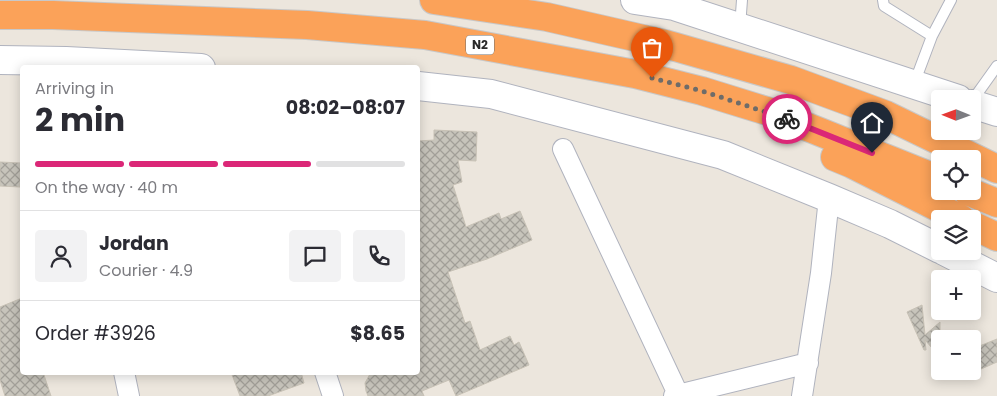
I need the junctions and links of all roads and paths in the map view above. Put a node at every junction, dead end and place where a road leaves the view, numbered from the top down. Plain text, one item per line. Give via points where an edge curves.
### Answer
1 (434, 0) edge
2 (635, 0) edge
3 (742, 0) edge
4 (883, 0) edge
5 (951, 0) edge
6 (0, 15) edge
7 (740, 28) junction
8 (932, 36) junction
9 (0, 60) edge
10 (143, 65) edge
11 (997, 66) edge
12 (635, 74) junction
13 (914, 85) junction
14 (420, 86) edge
15 (931, 90) edge
16 (981, 90) edge
17 (981, 106) edge
18 (997, 112) edge
19 (886, 115) junction
20 (931, 125) edge
21 (976, 140) edge
22 (997, 148) edge
23 (563, 149) dead end
24 (997, 169) edge
25 (931, 176) edge
26 (981, 197) edge
27 (829, 198) junction
28 (997, 204) edge
29 (942, 210) edge
30 (981, 229) edge
31 (997, 237) edge
32 (931, 245) edge
33 (962, 260) edge
34 (997, 278) edge
35 (808, 363) junction
36 (125, 375) edge
37 (326, 375) edge
38 (676, 395) edge
39 (129, 396) edge
40 (333, 396) edge
41 (802, 396) edge

1 - 19 highway via 547,17 665,44 792,80
2 - 7 street via 674,6
3 - 7 lane
4 - 8 lane via 884,6
5 - 8 lane
6 - 12 highway, N2 via 307,25 425,35
7 - 13 street
8 - 13 lane
9 - 10 street
11 - 16 lane
12 - 25 highway, N2 via 770,112
12 - 29 highway via 660,89 852,164
13 - 15 street
14 - 27 street via 491,94 723,155
17 - 18 street
19 - 20 highway
19 - 24 highway
21 - 22 highway
23 - 38 street
26 - 28 highway
27 - 32 street
27 - 35 street
30 - 31 highway
33 - 34 street
35 - 38 street
35 - 41 street
36 - 39 street
37 - 40 street

